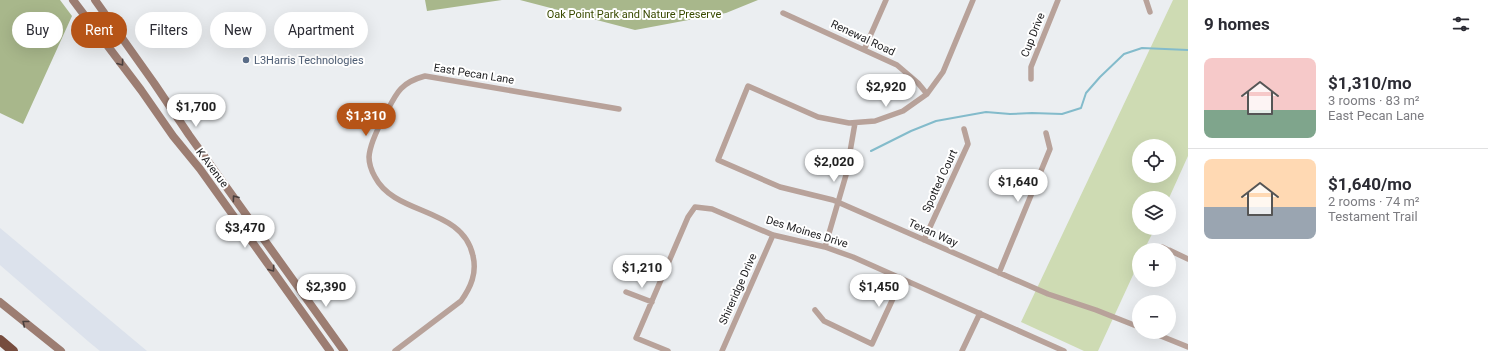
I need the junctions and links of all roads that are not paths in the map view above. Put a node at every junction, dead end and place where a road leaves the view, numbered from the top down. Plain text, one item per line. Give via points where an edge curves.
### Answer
1 (74, 0) edge
2 (95, 0) edge
3 (886, 0) edge
4 (973, 0) edge
5 (1058, 0) edge
6 (1146, 0) edge
7 (1150, 12) dead end
8 (783, 13) dead end
9 (864, 50) junction
10 (146, 71) junction
11 (1031, 79) dead end
12 (134, 80) junction
13 (927, 94) junction
14 (619, 109) dead end
15 (855, 123) junction
16 (964, 129) dead end
17 (1046, 133) dead end
18 (209, 162) junction
19 (200, 169) junction
20 (838, 202) junction
21 (773, 235) junction
22 (924, 240) junction
23 (824, 247) junction
24 (1176, 254) edge
25 (1188, 259) edge
26 (999, 273) junction
27 (902, 279) junction
28 (626, 292) dead end
29 (0, 302) edge
30 (652, 302) junction
31 (815, 310) dead end
32 (980, 313) junction
33 (1132, 324) edge
34 (1168, 339) edge
35 (0, 340) edge
36 (1188, 347) edge
37 (13, 351) edge
38 (61, 351) edge
39 (330, 351) edge
40 (344, 351) edge
41 (395, 351) edge
42 (668, 351) edge
43 (722, 351) edge
44 (962, 351) edge
45 (1064, 351) edge

1 -> 12 main road, K Avenue
2 - 10 main road, K Avenue
3 - 9 street
4 - 13 street via 943,72
5 - 11 street, Cup Drive via 1030,66
6 - 7 street
8 - 9 street, Renewal Road
9 - 13 street, Renewal Road via 896,65
10 - 12 main road
10 - 18 main road, K Avenue
12 - 19 main road, K Avenue via 173,136
13 - 15 street via 903,111 875,121
14 - 41 street, East Pecan Lane via 425,76 412,80 402,87 381,123 372,145 369,155 371,170 383,189 398,199 438,216 462,233 472,251 475,264 468,292 461,301
15 - 20 street
15 - 20 street, Texan Way via 818,117 748,86 718,160 780,187
16 - 22 street, Spotted Court via 968,144
17 - 26 street via 1050,149
18 - 19 main road
40 -> 18 main road, K Avenue
19 -> 39 main road, K Avenue
20 - 22 street, Texan Way
20 - 23 street
21 - 23 street, Des Moines Drive
21 - 30 street, Des Moines Drive via 712,209 696,207 688,217
21 - 43 street, Shireridge Drive
22 - 26 street, Texan Way
23 - 27 street, Des Moines Drive
24 - 25 street
26 - 33 street, Texan Way
27 - 31 street via 872,344 824,321
27 - 32 street, Des Moines Drive
28 - 30 street
38 -> 29 main road
30 - 42 street via 636,338
32 - 44 street
32 - 45 street, Des Moines Drive
34 - 36 street
35 - 37 highway

